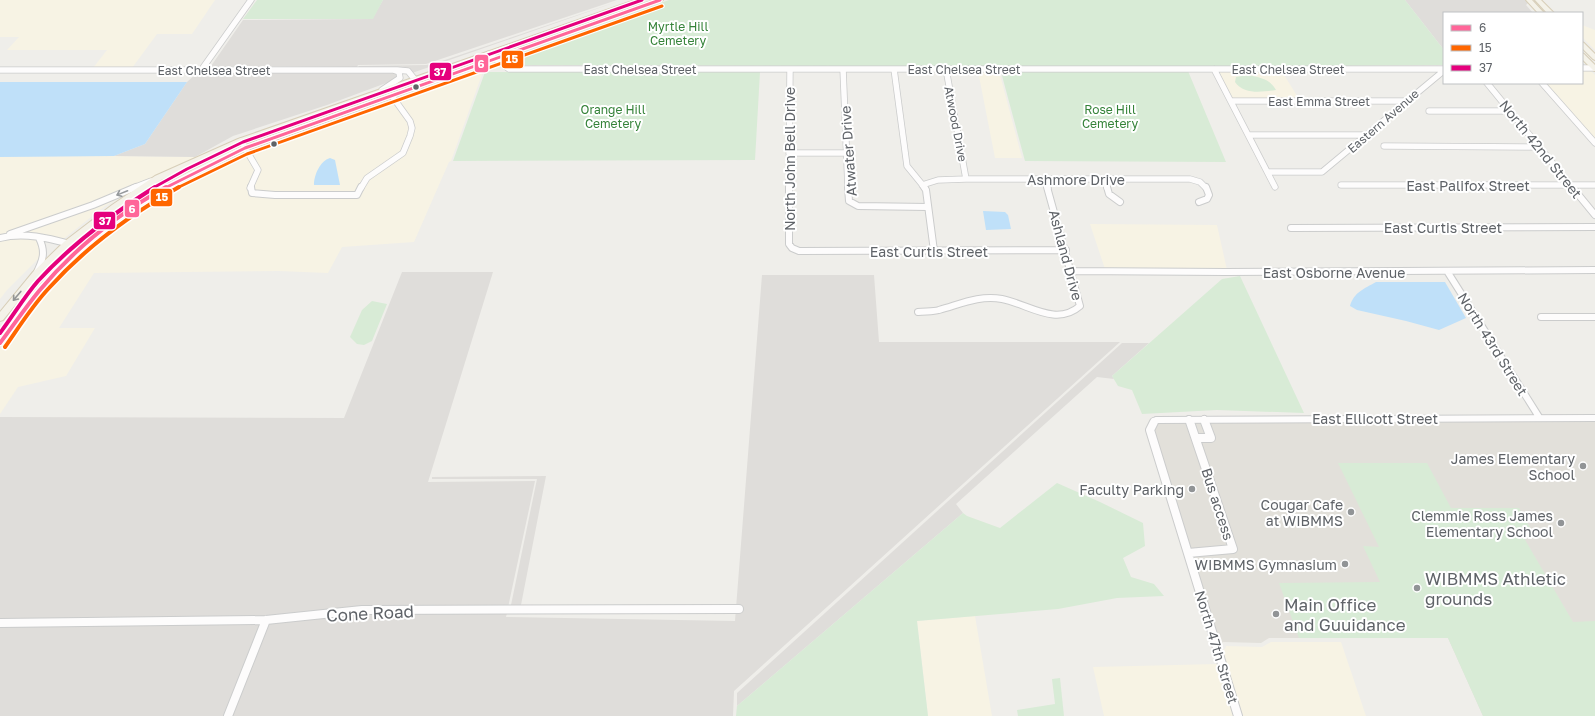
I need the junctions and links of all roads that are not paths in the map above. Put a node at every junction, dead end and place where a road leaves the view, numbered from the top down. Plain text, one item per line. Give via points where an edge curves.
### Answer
1 (251, 0) edge
2 (661, 0) edge
3 (1529, 0) edge
4 (1538, 0) edge
5 (641, 3) edge
6 (621, 7) junction
7 (1540, 12) edge
8 (1550, 12) edge
9 (568, 34) junction
10 (1583, 45) edge
11 (489, 54) junction
12 (1583, 56) edge
13 (1595, 58) edge
14 (495, 60) junction
15 (1214, 68) junction
16 (1583, 68) edge
17 (1595, 68) edge
18 (790, 69) junction
19 (843, 69) junction
20 (894, 69) junction
21 (946, 69) junction
22 (1442, 69) edge
23 (0, 70) edge
24 (202, 70) junction
25 (389, 70) junction
26 (416, 79) junction
27 (1487, 84) edge
28 (1543, 84) edge
29 (420, 86) junction
30 (381, 91) junction
31 (392, 96) junction
32 (1231, 101) junction
33 (1407, 101) junction
34 (1428, 111) dead end
35 (1510, 112) junction
36 (1249, 135) junction
37 (1367, 135) junction
38 (1595, 142) edge
39 (243, 145) junction
40 (1384, 146) dead end
41 (1539, 147) junction
42 (789, 153) junction
43 (847, 153) junction
44 (1268, 172) junction
45 (158, 178) junction
46 (966, 179) junction
47 (1045, 179) junction
48 (1104, 179) junction
49 (1340, 184) dead end
50 (922, 185) junction
51 (1595, 185) edge
52 (1570, 186) junction
53 (1275, 187) dead end
54 (1120, 202) dead end
55 (1199, 202) dead end
56 (928, 207) junction
57 (1595, 216) edge
58 (1595, 227) edge
59 (1292, 228) dead end
60 (10, 234) junction
61 (0, 238) edge
62 (39, 238) junction
63 (68, 243) junction
64 (81, 247) junction
65 (792, 248) joint
66 (934, 250) junction
67 (1066, 250) junction
68 (1072, 270) junction
69 (1595, 270) edge
70 (1447, 271) junction
71 (36, 274) junction
72 (918, 312) dead end
73 (1541, 317) dead end
74 (1595, 317) edge
75 (0, 318) edge
76 (0, 343) edge
77 (1539, 417) junction
78 (1595, 418) edge
79 (1189, 419) junction
80 (1204, 419) junction
81 (1156, 420) joint
82 (1196, 438) junction
83 (1188, 552) junction
84 (739, 608) dead end
85 (266, 620) junction
86 (0, 623) edge
87 (228, 716) edge
88 (1238, 716) edge

1 - 24 street
2 - 5 main road
3 - 7 main road
4 - 8 main road
5 - 6 main road
5 - 9 main road
6 - 9 main road via 618,13 575,28
6 - 11 main road
9 - 14 main road
10 - 13 main road
11 - 14 street, East Chelsea Street
11 - 26 main road
12 - 17 main road
14 - 18 street, East Chelsea Street via 508,68
14 - 29 main road
15 - 21 street, East Chelsea Street
15 - 22 street, East Chelsea Street
15 - 32 street
16 - 17 street
18 - 19 street, East Chelsea Street
18 - 42 street, North John Bell Drive
19 - 20 street, East Chelsea Street
19 - 43 street, Atwater Drive
20 - 21 street, East Chelsea Street
20 - 50 street via 907,166
21 - 46 street, Atwood Drive
22 - 33 street, Eastern Avenue
23 - 24 street, East Chelsea Street
24 - 25 street, East Chelsea Street
25 - 26 street, East Chelsea Street via 405,70
25 - 30 street via 399,72 400,78
26 - 29 street
26 - 30 main road
27 - 35 street, North 42nd Street
28 - 38 street
29 - 31 main road
30 - 39 main road
31 - 39 main road
31 - 39 street via 410,120 410,136 402,153 367,178 357,195 252,193 250,189 258,170
32 - 33 street, East Emma Street
32 - 36 street
33 - 37 street, Eastern Avenue
34 - 35 street
35 - 41 street, North 42nd Street
36 - 37 street
36 - 44 street
37 - 44 street, Eastern Avenue via 1322,172
39 - 45 main road
39 - 64 main road via 166,185 132,206
40 - 41 street
41 - 52 street, North 42nd Street
42 - 43 street
42 - 65 street, North John Bell Drive via 789,244
43 - 56 street, Atwater Drive via 849,201 852,204
44 - 53 street
45 -> 60 street
45 - 63 main road via 114,207
46 - 47 street, Ashmore Drive
46 - 50 street, Ashmore Drive via 938,180
47 - 48 street, Ashmore Drive
47 - 67 street, Ashland Drive
48 - 54 street via 1109,194
48 - 55 street, Ashmore Drive via 1196,180 1204,184 1210,195
49 - 52 street, East Palifox Street
50 - 56 street via 926,190
51 - 52 street, East Palifox Street
52 - 57 street, North 42nd Street
56 - 66 street
58 - 59 street, East Curtis Street
60 - 61 street
60 - 62 street
62 - 63 street
62 - 71 street via 45,253
63 - 64 street
63 - 71 main road
64 - 76 main road via 49,279
65 - 66 street, East Curtis Street via 799,251
66 - 67 street, East Curtis Street
67 - 68 street, Ashland Drive
68 - 70 street, East Osborne Avenue
68 - 72 street, Ashland Drive via 1080,306 1068,314 1050,314 1016,302 991,297 967,301 941,310
69 - 70 street, East Osborne Avenue
70 - 77 street, North 43rd Street
71 -> 75 main road
73 - 74 street
77 - 78 street, East Ellicott Street
77 - 80 street, East Ellicott Street
79 - 80 street, East Ellicott Street
79 - 81 street, East Ellicott Street
79 - 82 street, Bus access
80 - 82 street via 1211,438
81 - 83 street, North 47th Street via 1150,430
82 - 83 street, Bus access via 1233,549
83 - 88 street, North 47th Street
84 - 85 street, Cone Road via 362,610
85 - 86 street, Cone Road
85 - 87 street

